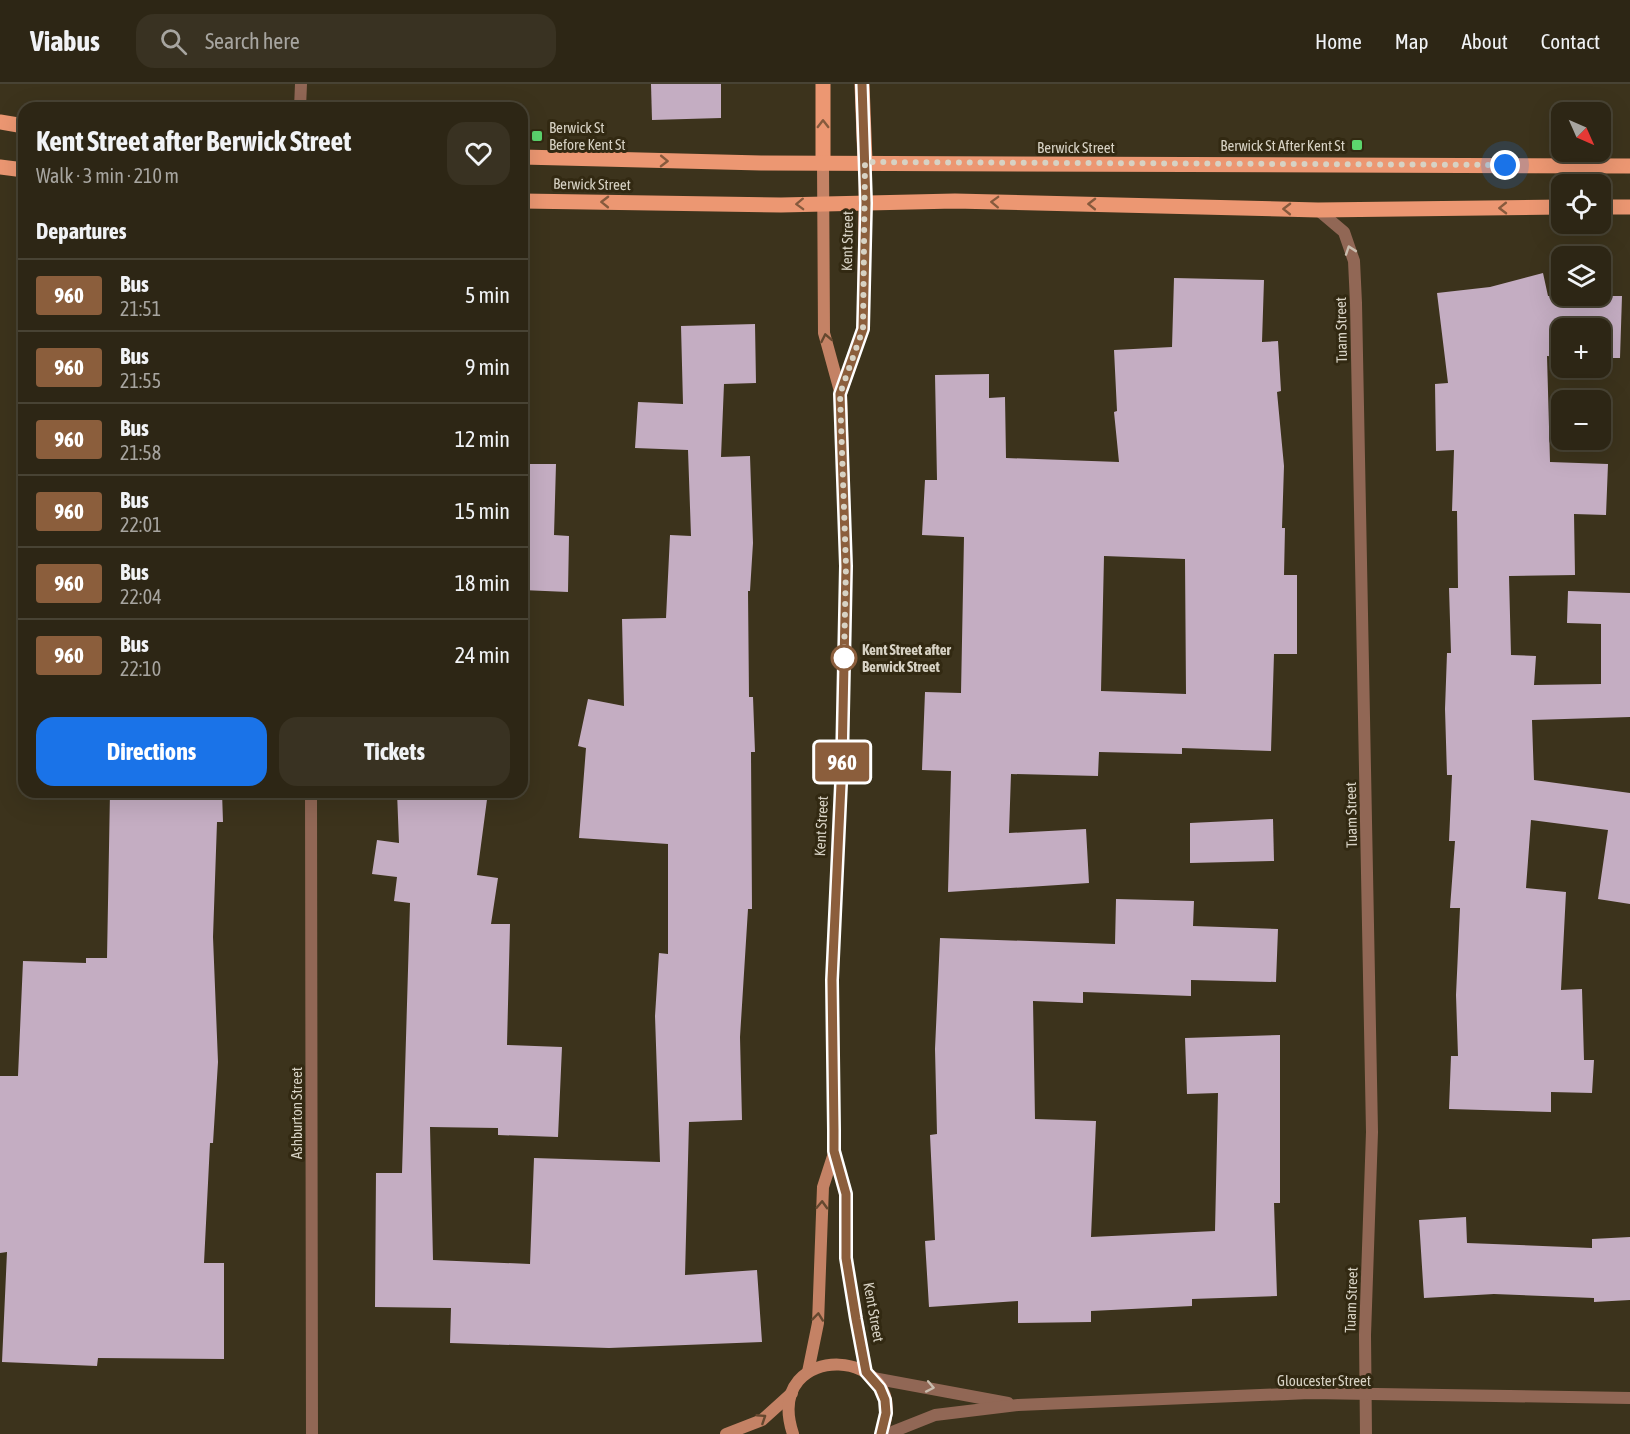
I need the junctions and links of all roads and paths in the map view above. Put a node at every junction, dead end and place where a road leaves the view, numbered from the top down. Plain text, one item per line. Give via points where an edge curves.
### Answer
1 (301, 84) edge
2 (823, 84) edge
3 (862, 84) edge
4 (300, 102) edge
5 (0, 122) edge
6 (18, 125) edge
7 (528, 157) edge
8 (865, 162) junction
9 (823, 163) junction
10 (1630, 166) edge
11 (0, 167) edge
12 (18, 170) edge
13 (528, 201) edge
14 (823, 203) junction
15 (866, 203) junction
16 (1551, 207) edge
17 (1611, 207) edge
18 (1630, 207) edge
19 (1317, 210) junction
20 (840, 394) junction
21 (311, 798) edge
22 (834, 1151) junction
23 (808, 1372) junction
24 (869, 1375) junction
25 (792, 1393) junction
26 (1366, 1395) junction
27 (1630, 1398) edge
28 (1018, 1405) junction
29 (312, 1434) edge
30 (726, 1434) edge
31 (793, 1434) edge
32 (881, 1434) edge
33 (887, 1434) edge
34 (1366, 1434) edge

1 - 4 street
9 -> 2 main road, Kent Street
3 - 8 main road, Kent Street
5 - 6 main road
7 -> 9 main road, Berwick Street
8 - 9 main road, Berwick Street
8 - 10 main road, Berwick Street
8 - 15 main road, Kent Street
9 - 14 main road, Kent Street
11 - 12 main road
14 -> 13 main road, Berwick Street
14 - 15 main road, Berwick Street
20 -> 14 main road, Kent Street via 824,333
19 -> 15 main road, Berwick Street via 955,201
15 - 20 main road, Kent Street via 863,329
16 -> 19 main road, Berwick Street
17 - 18 main road
26 -> 19 street, Tuam Street via 1372,1132 1356,303 1354,261 1344,232
20 - 22 main road, Kent Street via 846,566 832,980
21 - 29 street, Ashburton Street
23 -> 22 main road, Kent Street via 818,1323 823,1186
22 - 24 main road, Kent Street via 846,1194 846,1258
23 - 24 main road via 831,1363 856,1366
23 - 25 main road
24 -> 28 street, Gloucester Street
24 - 32 main road, Kent Street via 885,1400
30 -> 25 main road via 762,1420
25 - 31 main road via 789,1406
26 - 27 street, Gloucester Street
26 - 28 street, Gloucester Street via 1310,1393
26 - 34 street, Tuam Street
28 - 33 street, Gloucester Street via 935,1415

